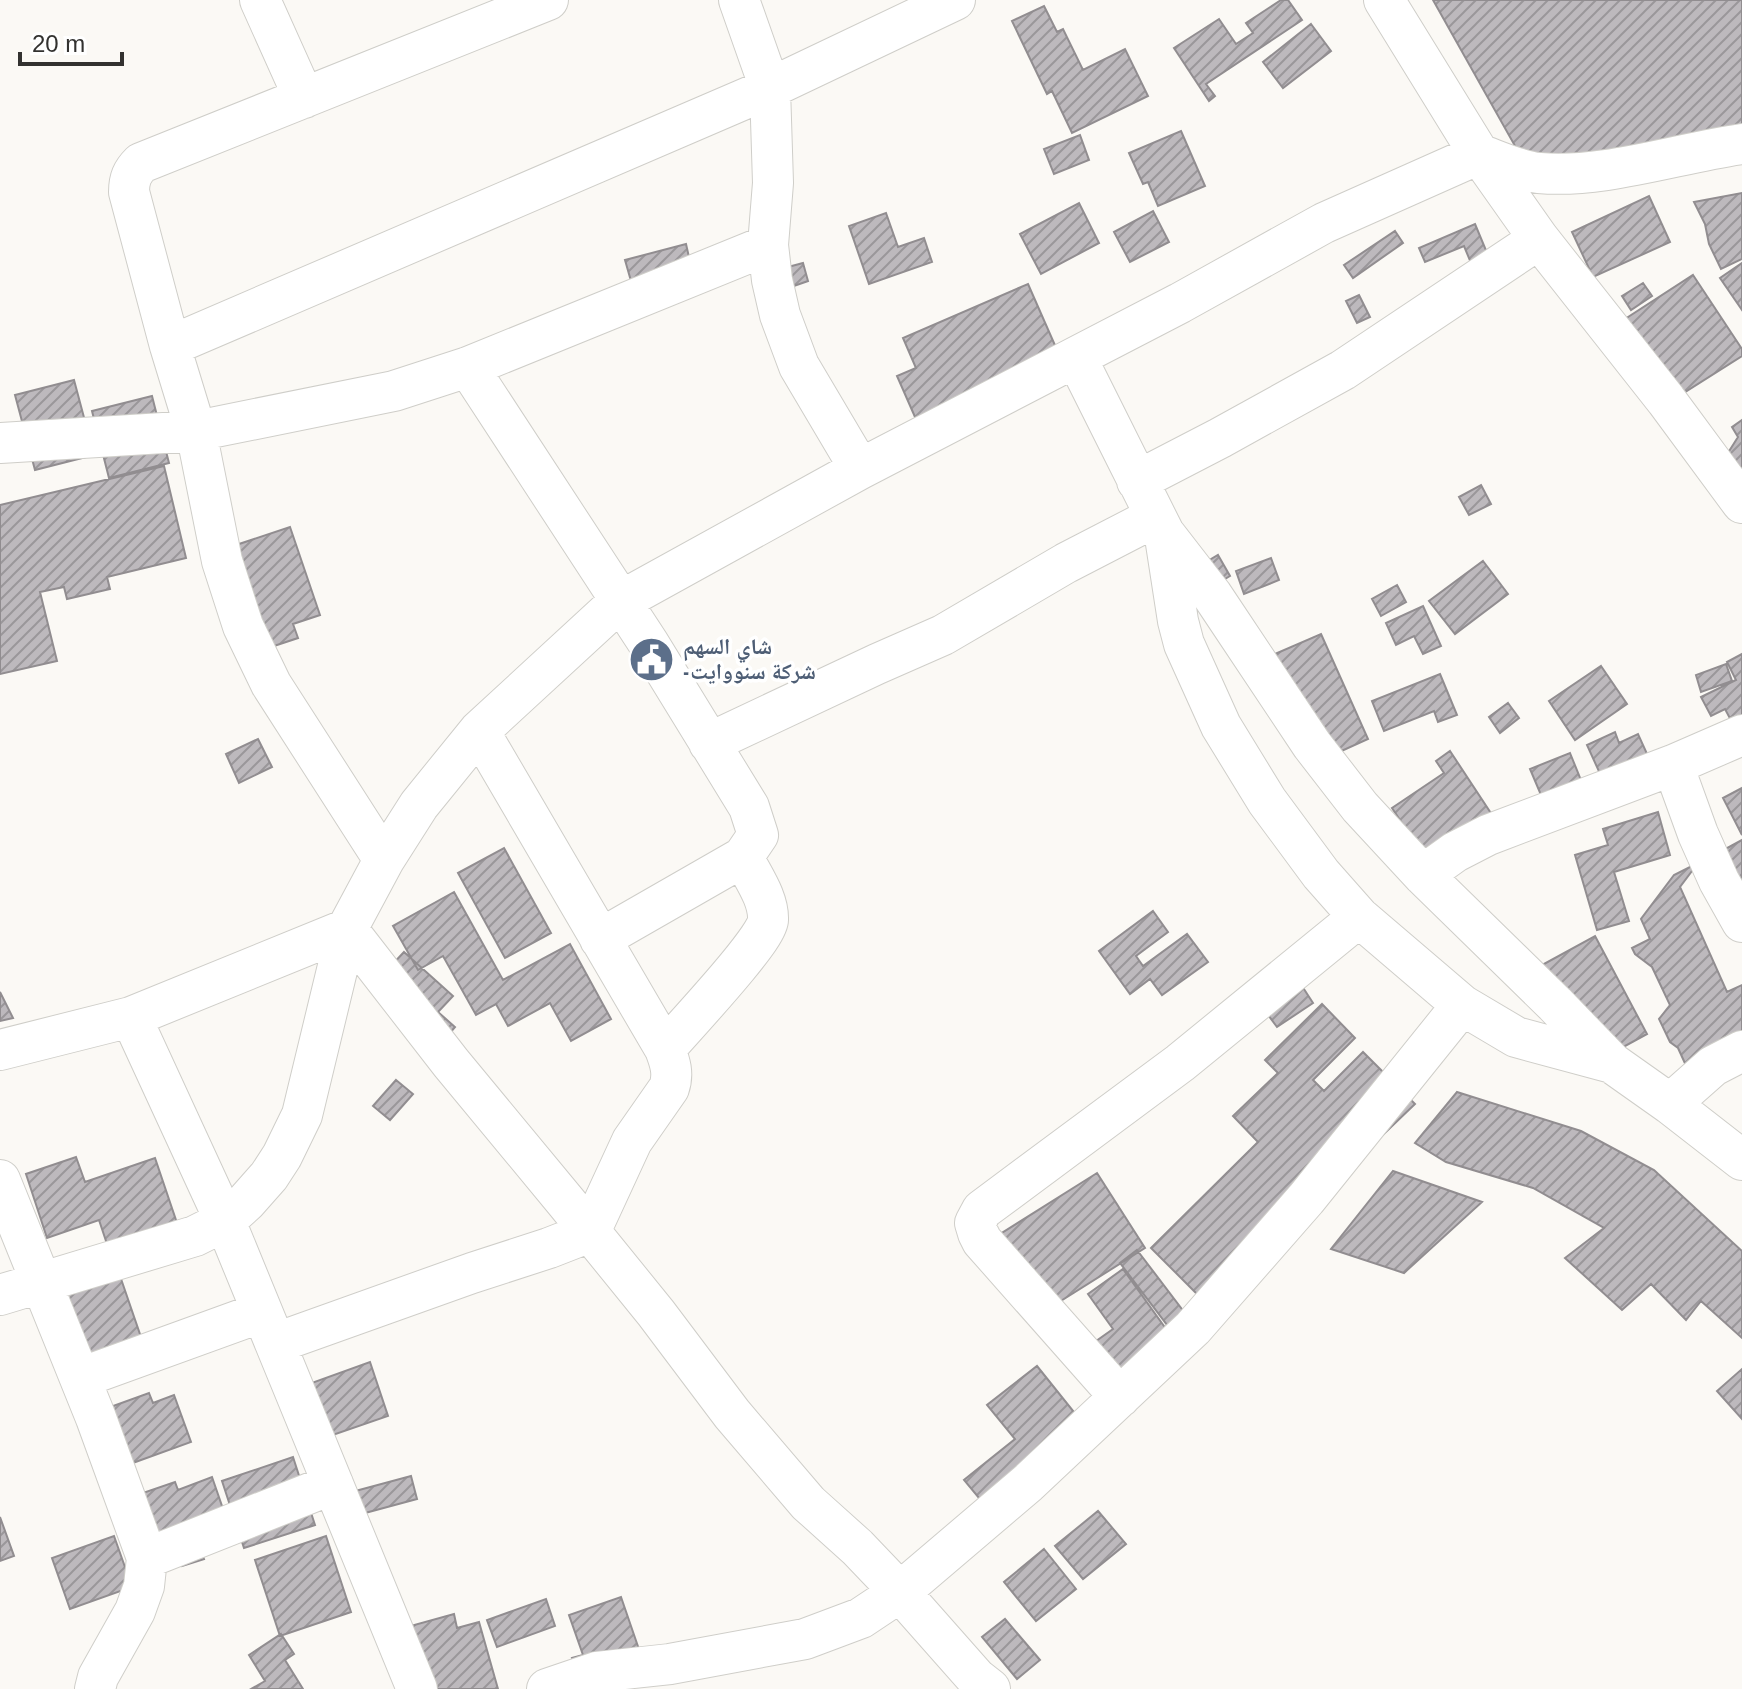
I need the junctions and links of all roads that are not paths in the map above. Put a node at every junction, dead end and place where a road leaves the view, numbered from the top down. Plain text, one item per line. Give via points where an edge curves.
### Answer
1 (260, 0) edge
2 (548, 0) edge
3 (739, 0) edge
4 (955, 0) edge
5 (1384, 0) edge
6 (770, 88) junction
7 (304, 98) junction
8 (1742, 144) edge
9 (1479, 154) junction
10 (1539, 239) junction
11 (768, 245) junction
12 (170, 346) junction
13 (1076, 357) junction
14 (468, 367) junction
15 (196, 431) junction
16 (0, 443) edge
17 (860, 469) junction
18 (1137, 481) junction
19 (1742, 503) edge
20 (1159, 525) junction
21 (619, 602) junction
22 (479, 731) junction
23 (1742, 735) edge
24 (709, 743) junction
25 (1673, 765) junction
26 (743, 857) junction
27 (384, 860) junction
28 (1423, 875) junction
29 (1359, 917) junction
30 (1742, 922) edge
31 (347, 929) junction
32 (600, 939) junction
33 (1462, 1005) junction
34 (131, 1017) junction
35 (665, 1049) junction
36 (0, 1050) edge
37 (1742, 1051) edge
38 (1612, 1063) junction
39 (1670, 1104) junction
40 (1742, 1160) edge
41 (0, 1180) edge
42 (225, 1221) junction
43 (590, 1232) junction
44 (41, 1283) junction
45 (0, 1295) edge
46 (269, 1328) junction
47 (80, 1378) junction
48 (1120, 1397) junction
49 (333, 1484) junction
50 (147, 1558) junction
51 (900, 1592) junction
52 (95, 1689) edge
53 (417, 1689) edge
54 (547, 1689) edge
55 (990, 1689) edge

1 - 7 street
2 - 7 street
3 - 6 street
4 - 6 street
5 - 9 street
6 - 11 street via 773,183
6 - 12 street
7 - 12 street via 134,169 129,192
8 - 9 street via 1576,173 1537,173
9 - 10 street
9 - 13 street via 1324,223
10 - 18 street via 1343,370
10 - 19 street
11 - 14 street
11 - 17 street via 780,315 799,366
12 - 15 street
13 - 17 street
13 - 18 street
14 - 15 street via 394,391
14 - 21 street
15 - 16 street
15 - 27 street via 222,561 243,626 271,684
17 - 21 street
18 - 20 street
20 - 24 street via 1066,563 943,635
20 - 28 street via 1312,745
20 - 29 street via 1184,644 1221,726 1267,801
21 - 22 street
21 - 24 street
22 - 27 street via 419,805
22 - 32 street
23 - 25 street
24 - 26 street via 755,823 758,835
25 - 28 street via 1488,835
25 - 30 street via 1698,834
26 - 32 street
26 - 35 street via 766,903 769,922
27 - 31 street
28 - 38 street
29 - 33 street
29 - 48 street via 1180,1063 978,1215 975,1223 982,1241
31 - 34 street
31 - 42 street via 302,1115 269,1176
31 - 43 street
32 - 35 street
33 - 38 street via 1516,1037
33 - 48 street via 1306,1199 1193,1328
34 - 36 street
34 - 42 street
35 - 43 street via 672,1072 669,1088 632,1141
37 - 39 street via 1713,1066
38 - 39 street
39 - 40 street
41 - 44 street
42 - 44 street via 195,1236
42 - 46 street
43 - 46 street via 472,1273
43 - 51 street via 808,1503
44 - 45 street
44 - 47 street
46 - 47 street
46 - 49 street
47 - 50 street
48 - 51 street
49 - 50 street
49 - 53 street
50 - 52 street via 135,1611
51 - 54 street via 861,1618 805,1639 597,1672
51 - 55 street

